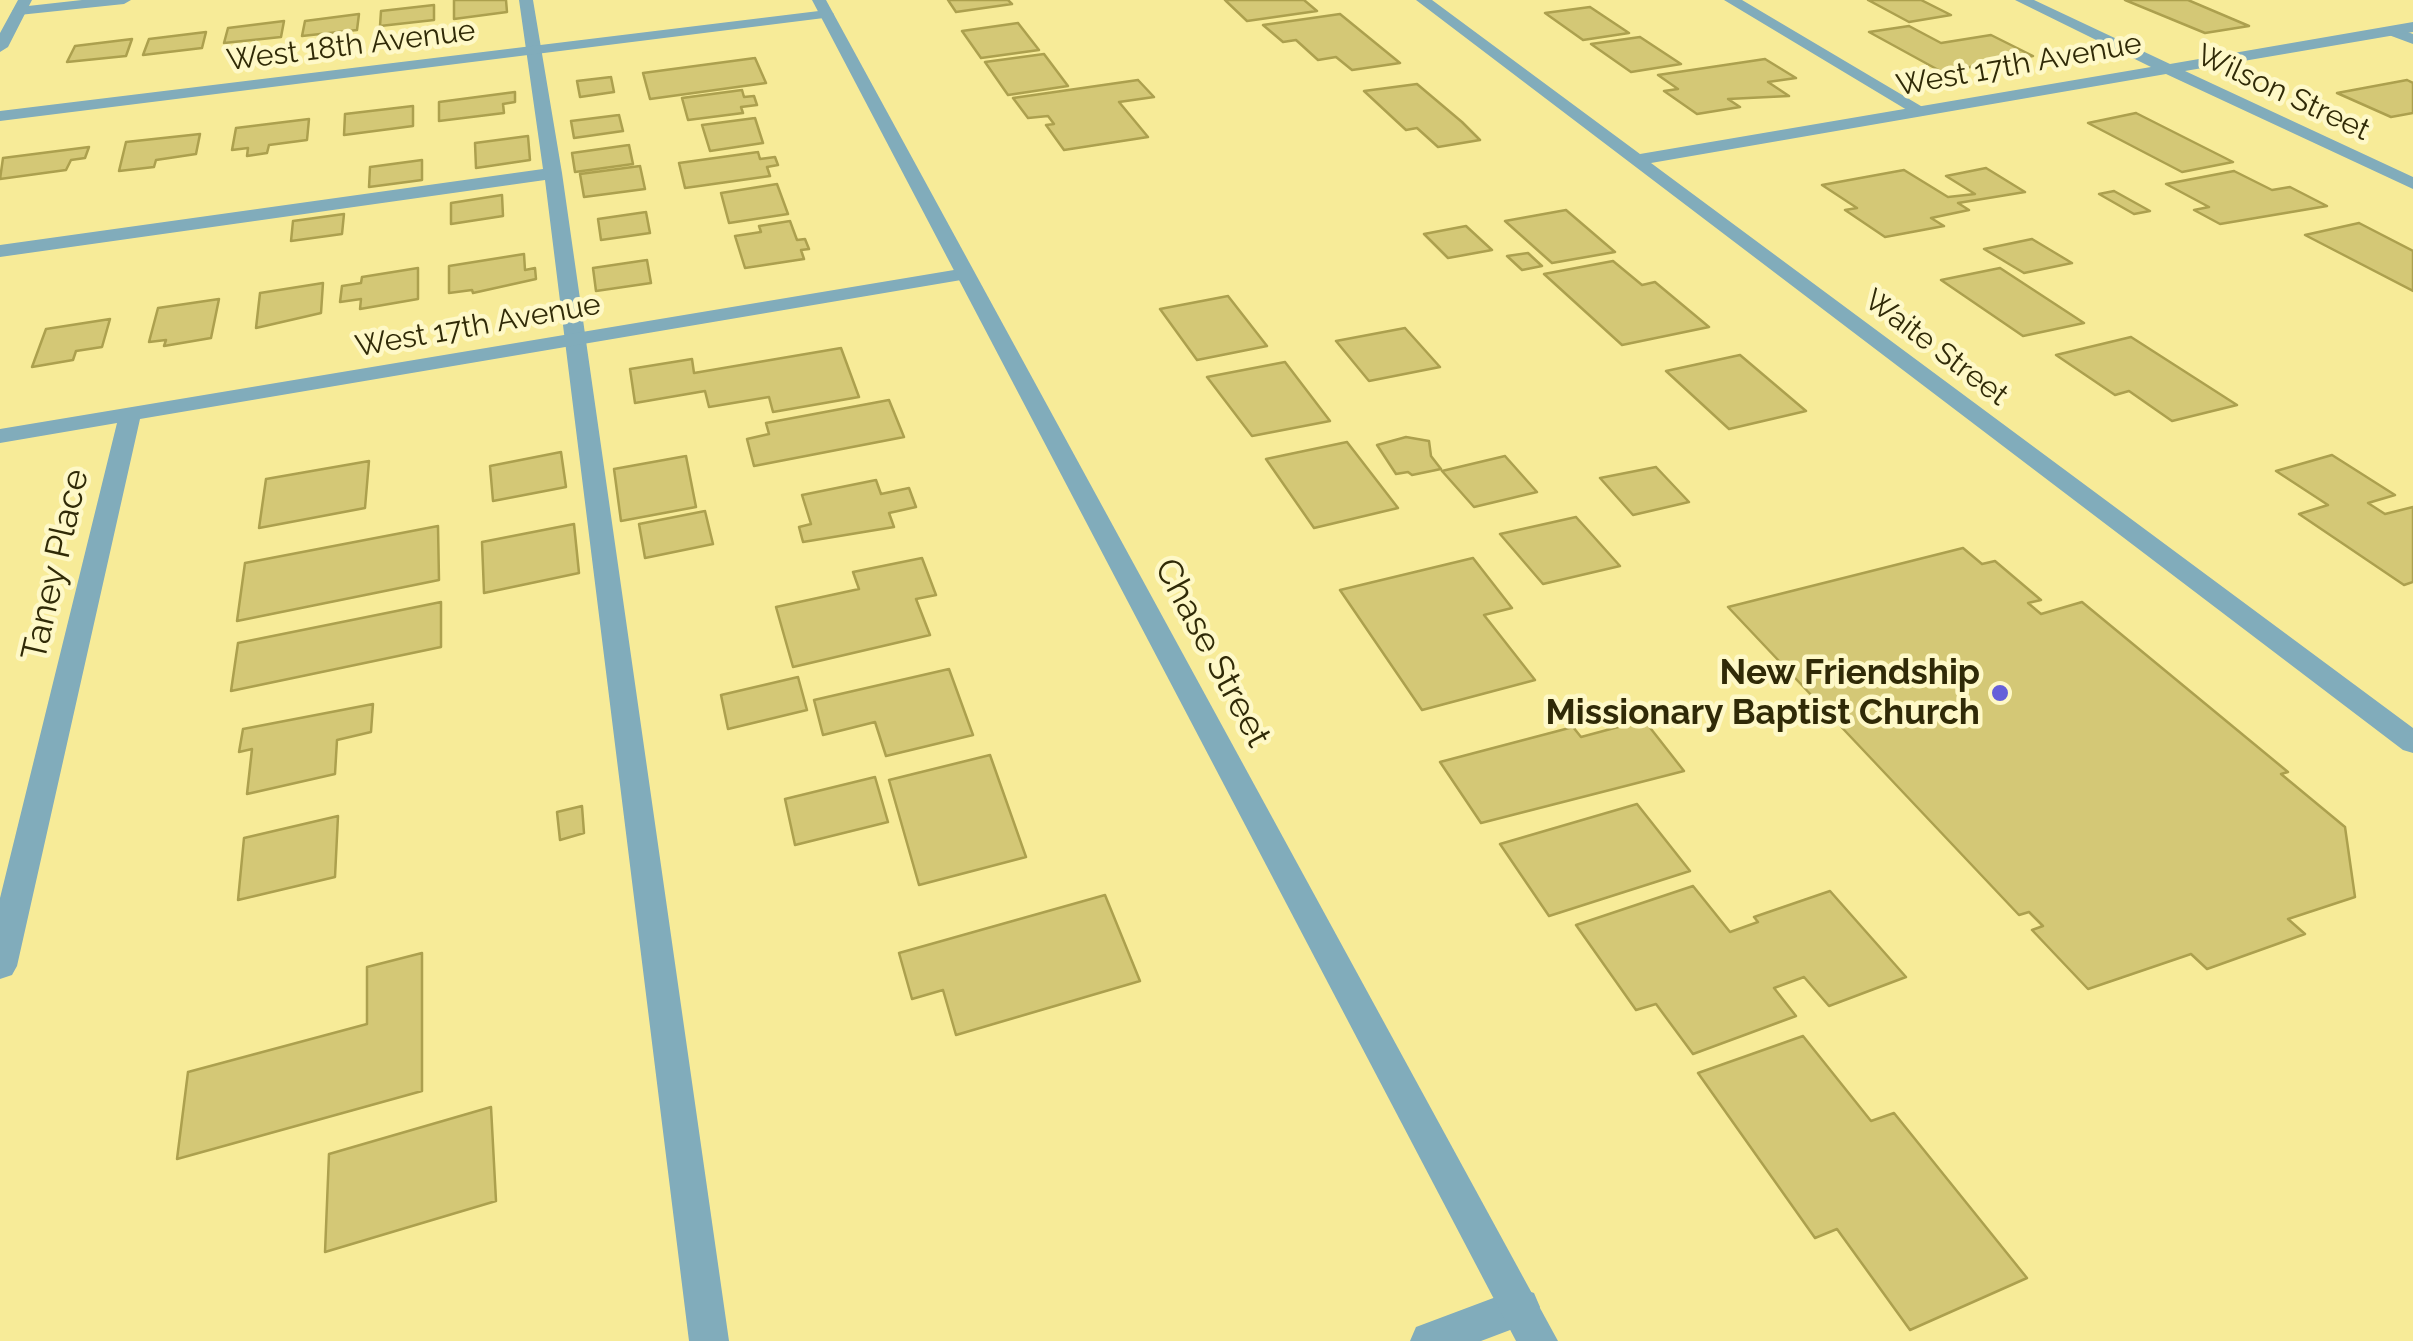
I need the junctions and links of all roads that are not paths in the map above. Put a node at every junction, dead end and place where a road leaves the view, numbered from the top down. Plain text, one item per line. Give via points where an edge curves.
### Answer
1 (124, 0) edge
2 (526, 0) edge
3 (1423, 0) edge
4 (1731, 0) edge
5 (2022, 0) edge
6 (22, 6) edge
7 (823, 7) edge
8 (2413, 26) edge
9 (2392, 30) junction
10 (2413, 39) edge
11 (0, 47) edge
12 (534, 51) junction
13 (2170, 70) junction
14 (1924, 112) junction
15 (0, 116) edge
16 (1635, 160) junction
17 (553, 172) junction
18 (2413, 184) edge
19 (0, 250) edge
20 (966, 274) junction
21 (576, 340) junction
22 (130, 415) junction
23 (0, 436) edge
24 (2413, 742) edge
25 (0, 966) edge
26 (1529, 1324) edge
27 (709, 1341) edge
28 (1430, 1341) edge

1 - 6 street
2 - 12 street
3 - 16 street, Waite Street
4 - 14 street
5 - 13 street, Wilson Street
6 - 11 street
7 - 12 street, West 18th Avenue
7 - 20 street, Chase Street
8 - 9 street, West 17th Avenue
9 - 10 street
9 - 13 street, West 17th Avenue
12 - 15 street, West 18th Avenue
12 - 17 street
13 - 14 street, West 17th Avenue
13 - 18 street, Wilson Street
14 - 16 street, West 17th Avenue
16 - 24 street, Waite Street
17 - 19 street
17 - 21 street
20 - 21 street, West 17th Avenue
20 - 26 street, Chase Street
21 - 22 street, West 17th Avenue
21 - 27 street
22 - 23 street, West 17th Avenue
22 - 25 street, Taney Place
26 - 28 street

